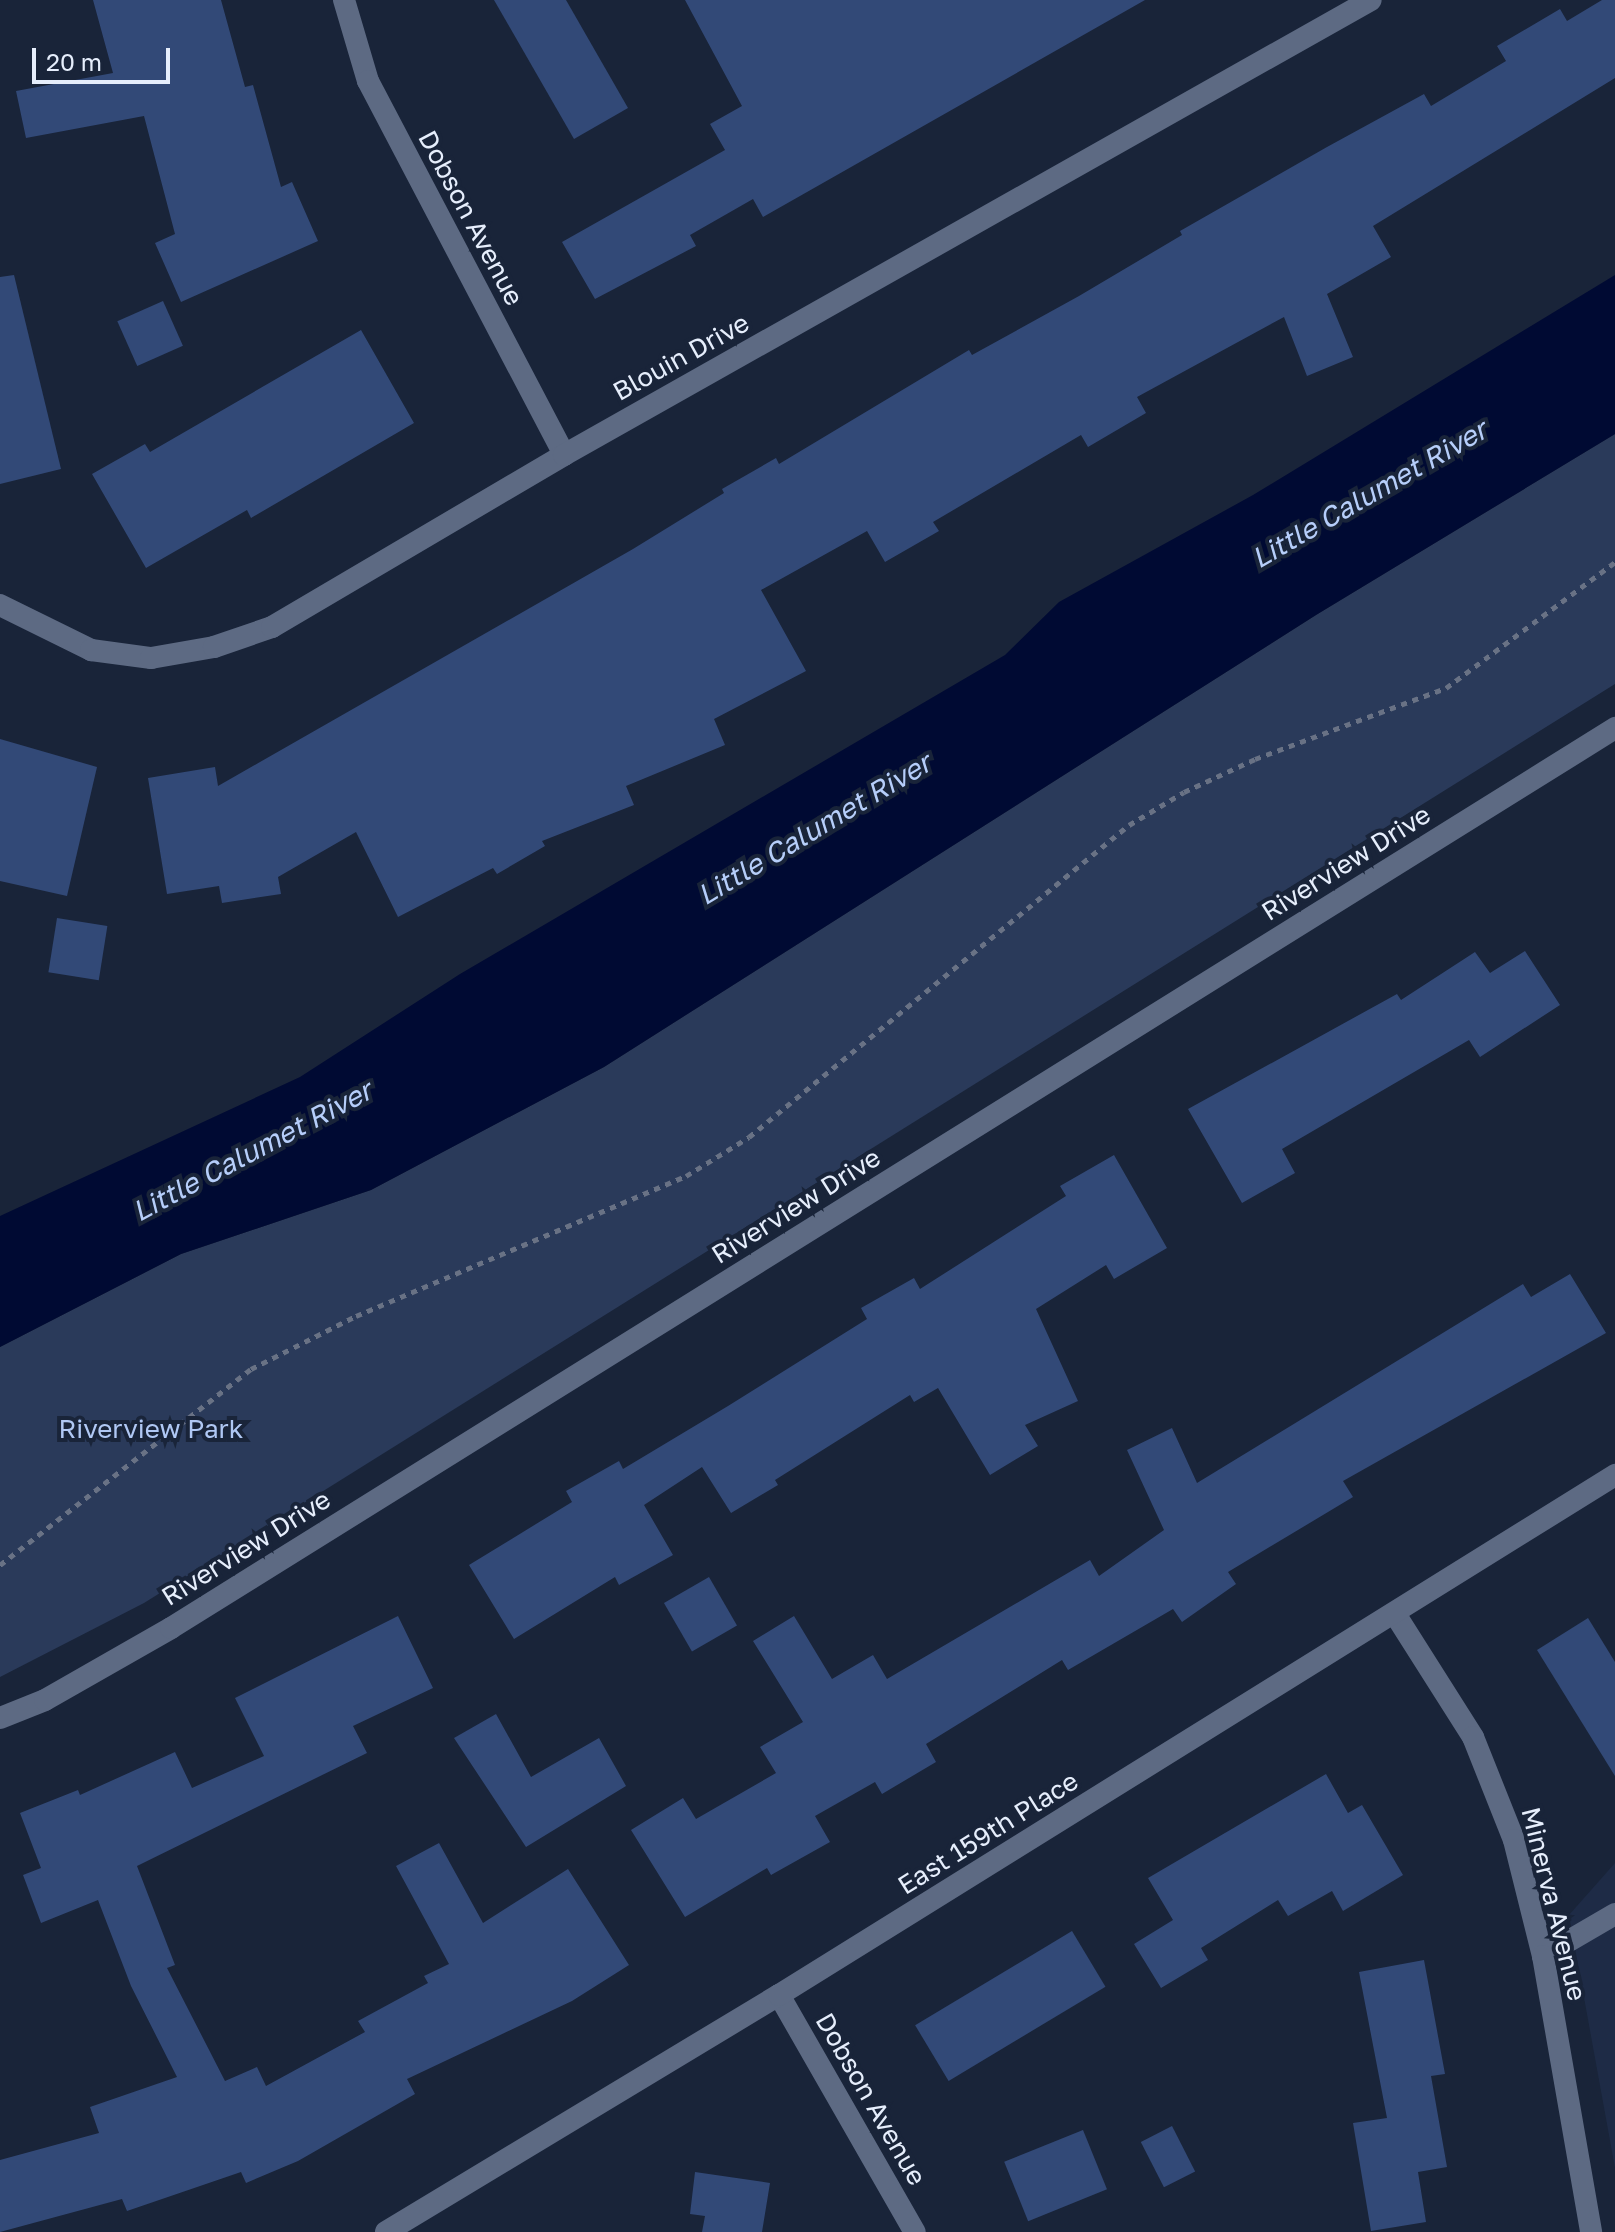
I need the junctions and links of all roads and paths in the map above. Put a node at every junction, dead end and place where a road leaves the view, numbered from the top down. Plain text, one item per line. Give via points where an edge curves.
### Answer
1 (344, 0) edge
2 (1371, 0) edge
3 (564, 455) junction
4 (1615, 562) edge
5 (0, 605) edge
6 (1615, 728) edge
7 (1615, 1475) edge
8 (0, 1565) edge
9 (1395, 1614) junction
10 (0, 1718) edge
11 (1615, 1914) edge
12 (1543, 1956) junction
13 (779, 1995) junction
14 (386, 2232) edge
15 (915, 2232) edge
16 (1591, 2232) edge

1 - 3 street, Dobson Avenue via 368,81
2 - 3 street, Blouin Drive
3 - 5 street, Blouin Drive via 272,627 214,647 151,658 91,650
4 - 8 path via 1446,688 1255,759 1129,825 749,1137 686,1176 301,1340 251,1369
6 - 10 street, Riverview Drive via 171,1628 45,1700
7 - 9 street, East 159th Place
9 - 12 street, Minerva Avenue via 1473,1737 1514,1840
9 - 13 street, East 159th Place
11 - 12 street
12 - 16 street, Minerva Avenue
13 - 14 street, East 159th Place
13 - 15 street, Dobson Avenue

